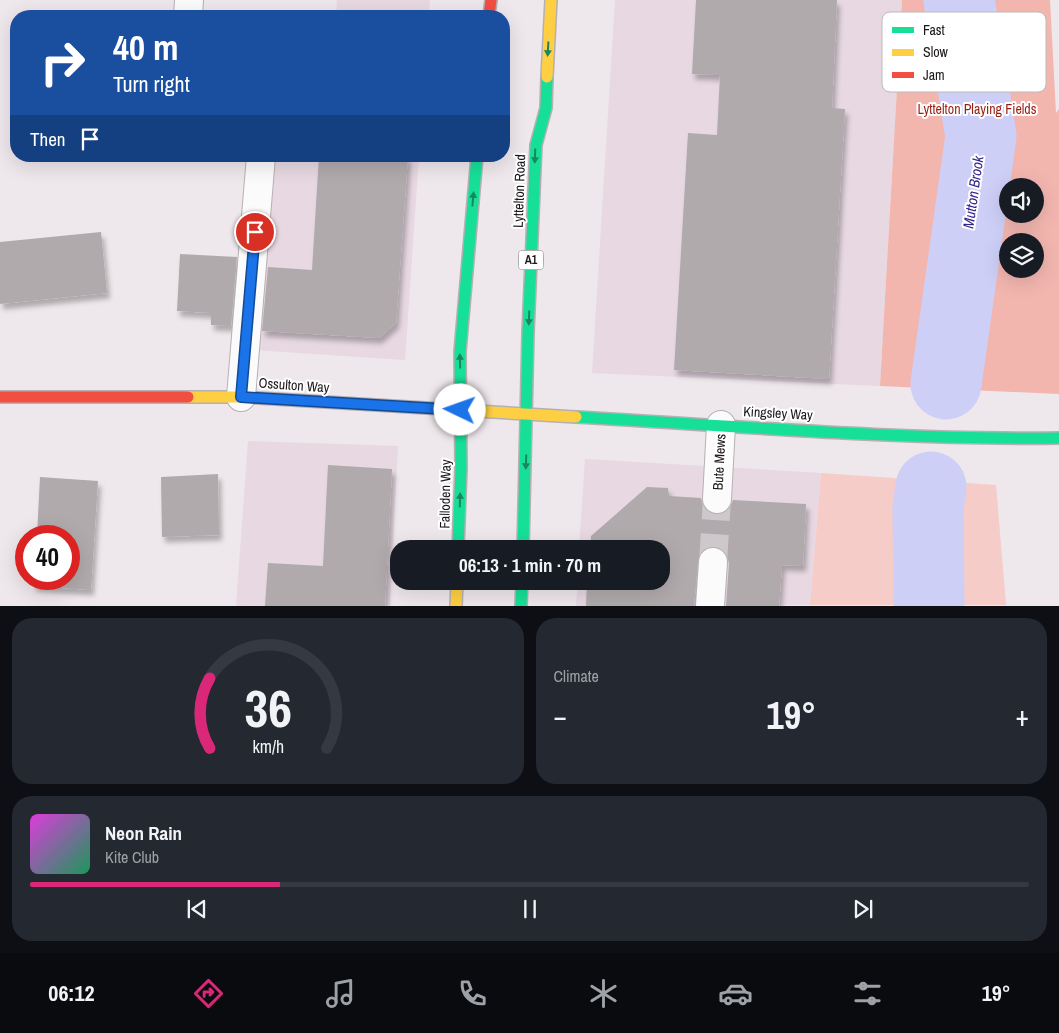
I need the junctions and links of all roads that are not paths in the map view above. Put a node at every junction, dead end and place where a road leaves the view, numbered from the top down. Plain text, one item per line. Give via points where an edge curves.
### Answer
1 (551, 0) edge
2 (261, 162) edge
3 (476, 162) edge
4 (0, 397) edge
5 (241, 397) junction
6 (460, 410) junction
7 (495, 412) joint
8 (527, 414) junction
9 (721, 425) junction
10 (1059, 438) edge
11 (717, 499) tunnel mouth
12 (458, 540) edge
13 (523, 540) edge
14 (713, 562) tunnel mouth
15 (457, 590) edge
16 (521, 590) edge
17 (456, 606) edge
18 (520, 606) edge
19 (710, 606) edge

1 -> 8 main road, Lyttelton Road / A1 via 546,108 536,145
2 - 5 street
6 -> 3 main road via 460,352
4 - 5 main road, Ossulton Way
5 - 6 main road, Ossulton Way
6 - 7 main road, Ossulton Way
12 -> 6 main road, Falloden Way
7 - 8 main road, Kingsley Way
8 - 9 main road, Kingsley Way
8 -> 13 main road, A1
9 - 10 main road, Kingsley Way
9 - 11 street, Bute Mews
14 - 19 street
15 - 17 main road
16 - 18 main road

